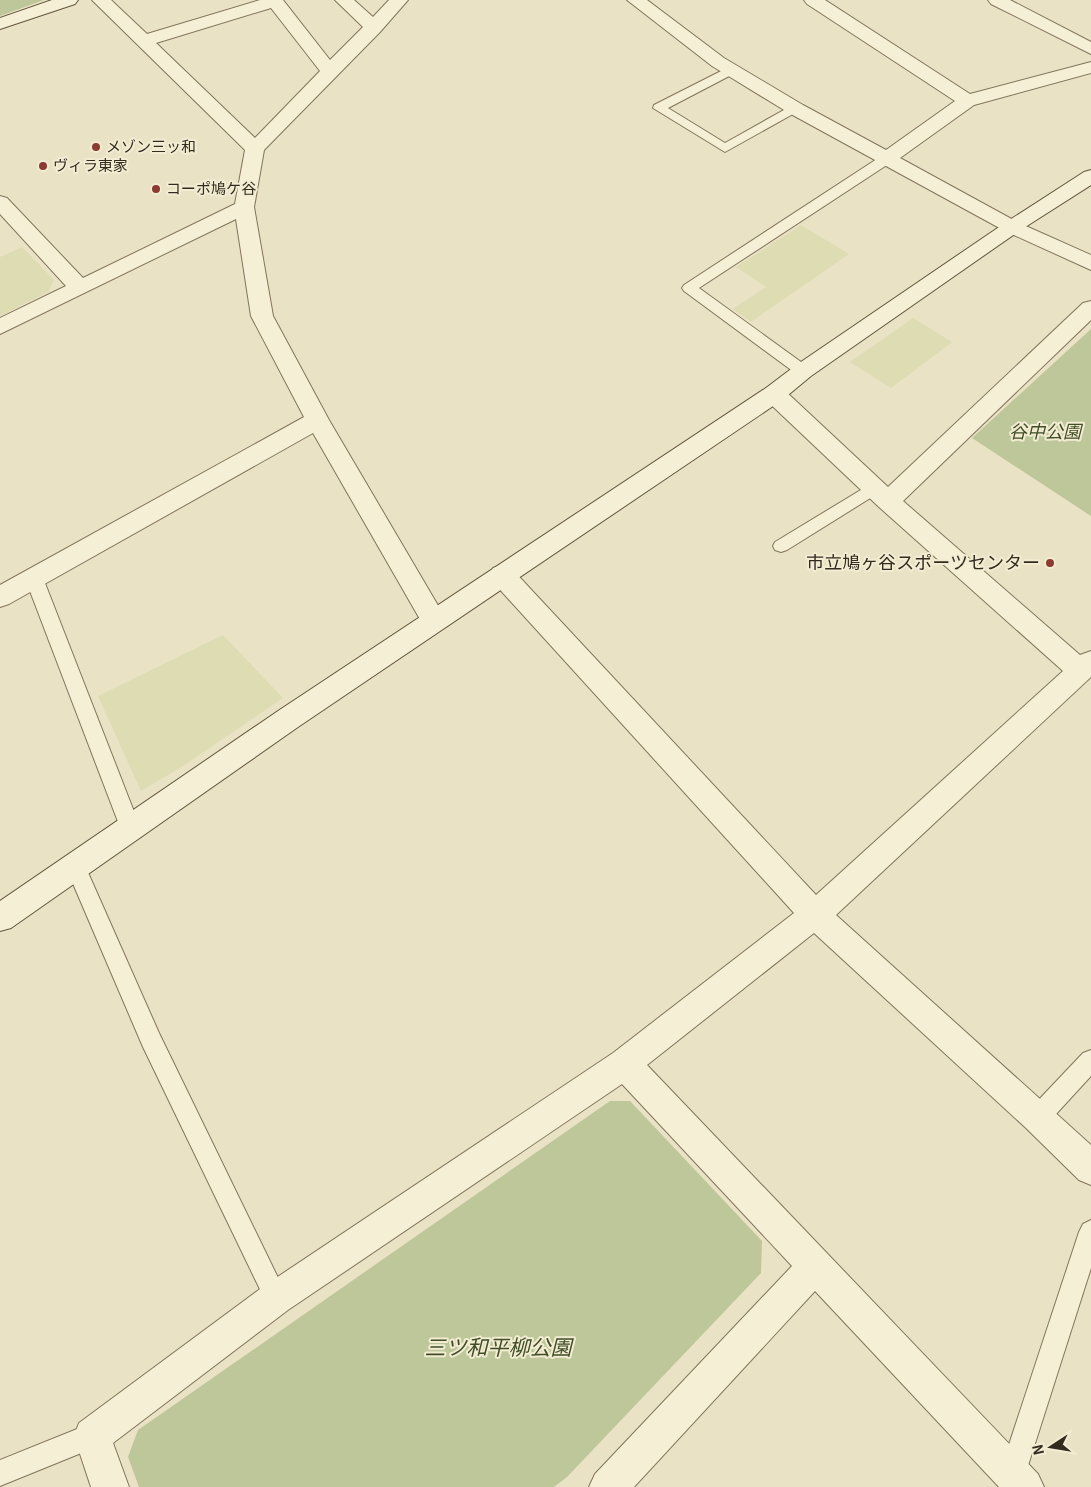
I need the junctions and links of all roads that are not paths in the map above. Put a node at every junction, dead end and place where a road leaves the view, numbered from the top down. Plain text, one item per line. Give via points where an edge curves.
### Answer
1 (69, 0) edge
2 (101, 0) edge
3 (344, 0) edge
4 (399, 0) edge
5 (636, 0) edge
6 (813, 0) edge
7 (1006, 2) edge
8 (0, 24) edge
9 (374, 28) junction
10 (144, 41) junction
11 (1091, 49) edge
12 (1091, 67) edge
13 (731, 70) junction
14 (330, 72) junction
15 (967, 101) junction
16 (796, 109) junction
17 (255, 149) junction
18 (888, 158) junction
19 (1088, 181) edge
20 (0, 202) edge
21 (244, 206) junction
22 (1012, 226) junction
23 (1091, 263) edge
24 (79, 287) junction
25 (1091, 308) edge
26 (0, 327) edge
27 (803, 371) junction
28 (774, 394) junction
29 (318, 420) junction
30 (881, 494) junction
31 (781, 546) dead end
32 (502, 575) junction
33 (34, 578) junction
34 (0, 597) edge
35 (434, 621) junction
36 (1085, 666) edge
37 (130, 827) junction
38 (75, 865) junction
39 (815, 915) junction
40 (0, 918) edge
41 (1091, 1060) edge
42 (624, 1064) junction
43 (1038, 1117) junction
44 (1091, 1168) edge
45 (1091, 1232) edge
46 (816, 1265) junction
47 (276, 1298) junction
48 (92, 1436) junction
49 (0, 1473) edge
50 (1019, 1481) edge
51 (110, 1487) edge
52 (608, 1487) edge

1 - 8 street
2 - 10 street
3 - 9 street
4 - 9 street
5 - 13 street
6 - 15 street
7 - 11 street
9 - 14 street
10 - 14 street via 275,1
10 - 17 street
12 - 15 street
13 - 16 street
13 - 16 lane via 659,108 725,148
14 - 17 street
15 - 18 street
16 - 18 street
17 - 21 street
18 - 22 street
18 - 27 lane via 689,288
19 - 22 street
20 - 24 street
21 - 24 street
21 - 29 street via 262,316
22 - 23 street
22 - 27 street
24 - 26 street
25 - 30 street
27 - 28 street
28 - 30 street
28 - 32 street
29 - 33 street
29 - 35 street
30 - 31 lane
30 - 36 street
32 - 35 street
32 - 39 street
33 - 34 street
33 - 37 lane
35 - 37 street
36 - 39 street
37 - 38 street
38 - 40 street
38 - 47 lane via 151,1040
39 - 42 street
39 - 43 street
41 - 43 lane
42 - 46 street
42 - 47 street
43 - 44 street
45 - 50 lane
46 - 50 street
46 - 52 street
47 - 48 street
48 - 49 lane
48 - 51 street

